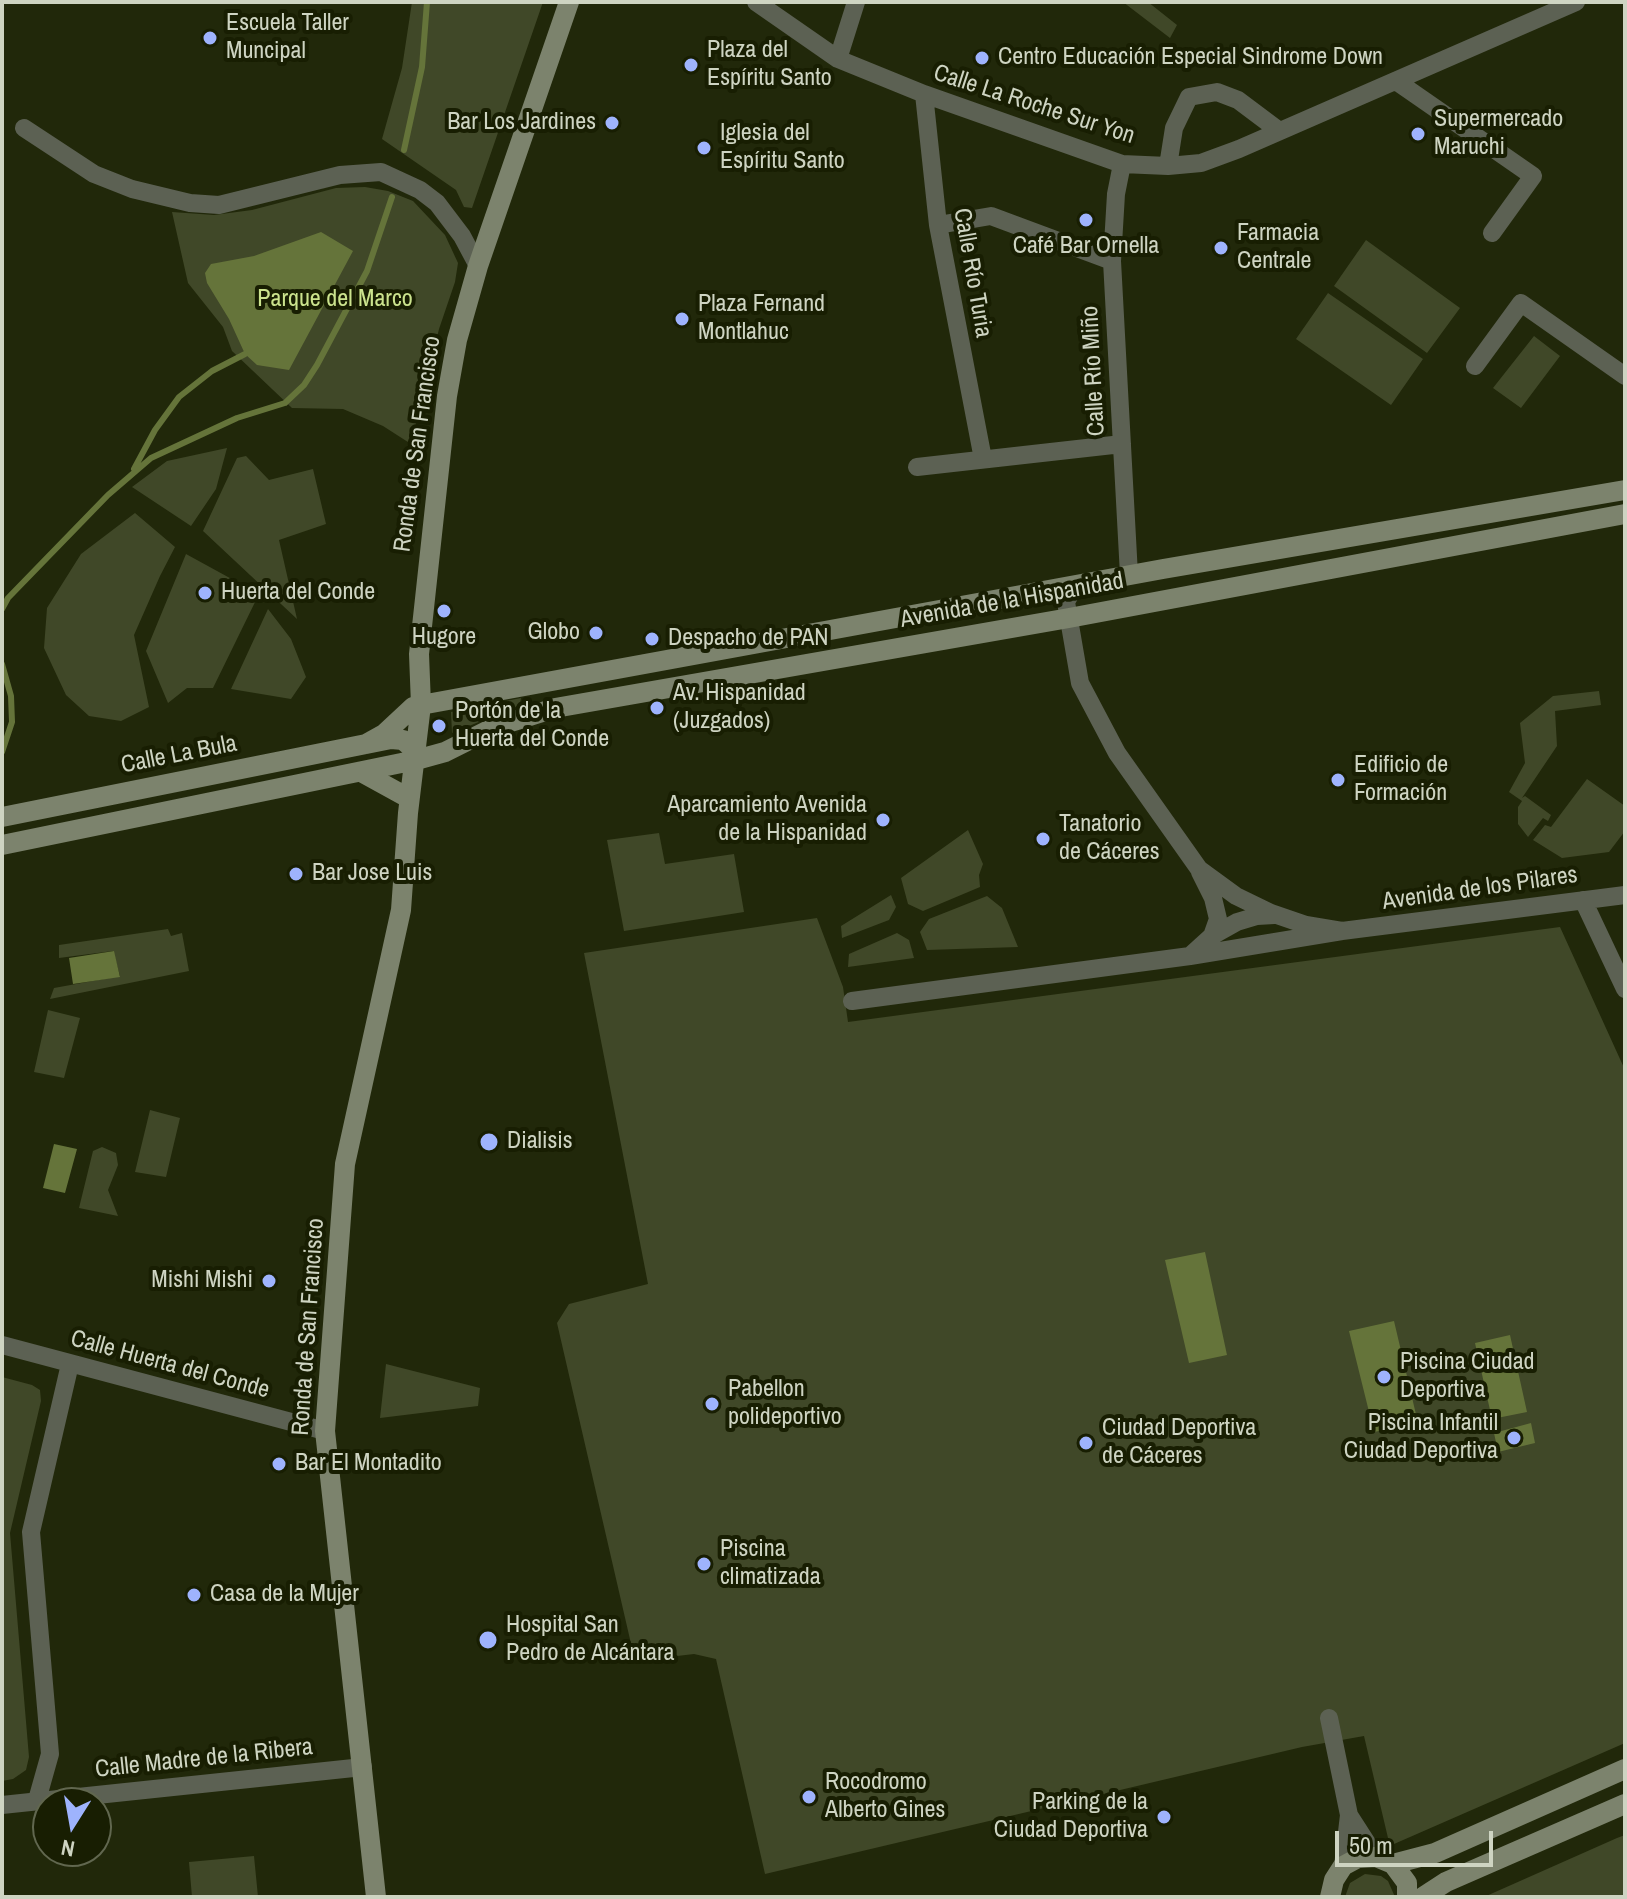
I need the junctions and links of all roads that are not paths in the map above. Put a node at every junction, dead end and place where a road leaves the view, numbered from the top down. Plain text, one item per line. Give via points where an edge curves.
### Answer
1 (569, 2) edge
2 (756, 2) edge
3 (856, 2) edge
4 (1576, 2) edge
5 (838, 59) junction
6 (1396, 81) junction
7 (924, 94) junction
8 (1278, 130) junction
9 (29, 132) dead end
10 (1122, 164) junction
11 (1168, 166) junction
12 (938, 225) junction
13 (1492, 233) dead end
14 (1112, 261) junction
15 (478, 266) junction
16 (1475, 366) dead end
17 (1625, 376) edge
18 (1122, 444) junction
19 (983, 459) junction
20 (917, 467) dead end
21 (1625, 490) edge
22 (1619, 518) edge
23 (1129, 575) junction
24 (1074, 587) junction
25 (1069, 618) junction
26 (554, 679) junction
27 (414, 708) junction
28 (555, 708) junction
29 (403, 740) junction
30 (366, 744) junction
31 (408, 762) junction
32 (363, 773) junction
33 (405, 804) junction
34 (2, 817) edge
35 (2, 845) edge
36 (1199, 869) junction
37 (1625, 895) edge
38 (1242, 899) junction
39 (1583, 900) junction
40 (1276, 915) junction
41 (1250, 918) junction
42 (1342, 931) junction
43 (1212, 936) junction
44 (1232, 949) junction
45 (1190, 956) junction
46 (1625, 989) edge
47 (852, 1001) dead end
48 (2, 1345) edge
49 (70, 1364) junction
50 (325, 1431) junction
51 (1329, 1718) dead end
52 (363, 1767) junction
53 (1625, 1769) edge
54 (41, 1787) edge
55 (112, 1792) edge
56 (32, 1801) edge
57 (1625, 1804) edge
58 (2, 1805) edge
59 (1349, 1815) junction
60 (1384, 1860) junction
61 (1343, 1866) junction
62 (376, 1897) edge
63 (1330, 1897) edge
64 (1407, 1897) edge
65 (1423, 1897) edge

1 - 15 main road, Ronda de San Francisco
2 - 5 street, Calle La Roche Sur Yon
3 - 5 street
4 - 6 street, Calle La Roche Sur Yon
5 - 7 street, Calle La Roche Sur Yon
6 - 8 street, Calle La Roche Sur Yon
6 - 13 street via 1533,176
7 - 10 street, Calle La Roche Sur Yon
7 - 12 street, Calle Río Turia
8 - 11 street, Calle La Roche Sur Yon via 1201,163
8 - 11 street via 1238,100 1217,92 1189,97 1169,143
9 - 15 street via 94,174 190,203 219,205 340,175 381,172 437,203
10 - 11 street, Calle La Roche Sur Yon
10 - 14 street, Calle Río Miño
12 - 14 street via 991,216
12 - 19 street, Calle Río Turia
14 - 18 street, Calle Río Miño
15 - 27 main road, Ronda de San Francisco via 447,396
16 - 17 street via 1521,303
18 - 19 street
18 - 23 street, Calle Río Miño
19 - 20 street
21 - 23 main road, Avenida de la Hispanidad
22 - 25 main road, Avenida de la Hispanidad
23 - 24 main road, Avenida de la Hispanidad
24 - 25 street via 1066,602
24 - 26 main road, Avenida de la Hispanidad
25 - 28 main road, Avenida de la Hispanidad
25 - 36 street via 1080,683 1117,753
26 - 27 main road, Avenida de la Hispanidad
26 - 28 street
27 - 29 main road, Ronda de San Francisco
27 - 30 main road, Calle La Bula
27 - 31 main road, Ronda de San Francisco
28 - 31 main road, Avenida de la Hispanidad
29 - 30 main road, Calle La Bula
29 - 31 main road via 411,747
30 - 34 main road, Calle La Bula
31 - 32 main road
31 - 33 main road, Ronda de San Francisco
32 - 33 main road
32 - 35 main road
33 - 50 main road, Ronda de San Francisco via 401,910 345,1164
36 - 38 street
36 - 43 street via 1218,919
37 - 39 street, Avenida de los Pilares
38 - 40 street
38 - 41 street
39 - 42 street, Avenida de los Pilares
39 - 46 street
40 - 41 street
40 - 42 street
41 - 43 street
41 - 44 street via 1249,930
42 - 44 street, Avenida de los Pilares
43 - 45 street
44 - 45 street, Avenida de los Pilares
45 - 47 street, Avenida de los Pilares
48 - 49 street, Calle Huerta del Conde
49 - 50 street, Calle Huerta del Conde
49 - 54 street via 31,1532 50,1754
50 - 52 main road, Ronda de San Francisco
51 - 59 street
52 - 55 street, Calle Madre de la Ribera
52 - 62 main road, Ronda de San Francisco
53 - 60 main road via 1435,1853
56 - 58 street, Calle Madre de la Ribera
57 - 65 main road via 1446,1882
59 - 60 street
59 - 61 street
60 - 61 main road via 1358,1858
60 - 64 main road via 1407,1883
61 - 63 main road

